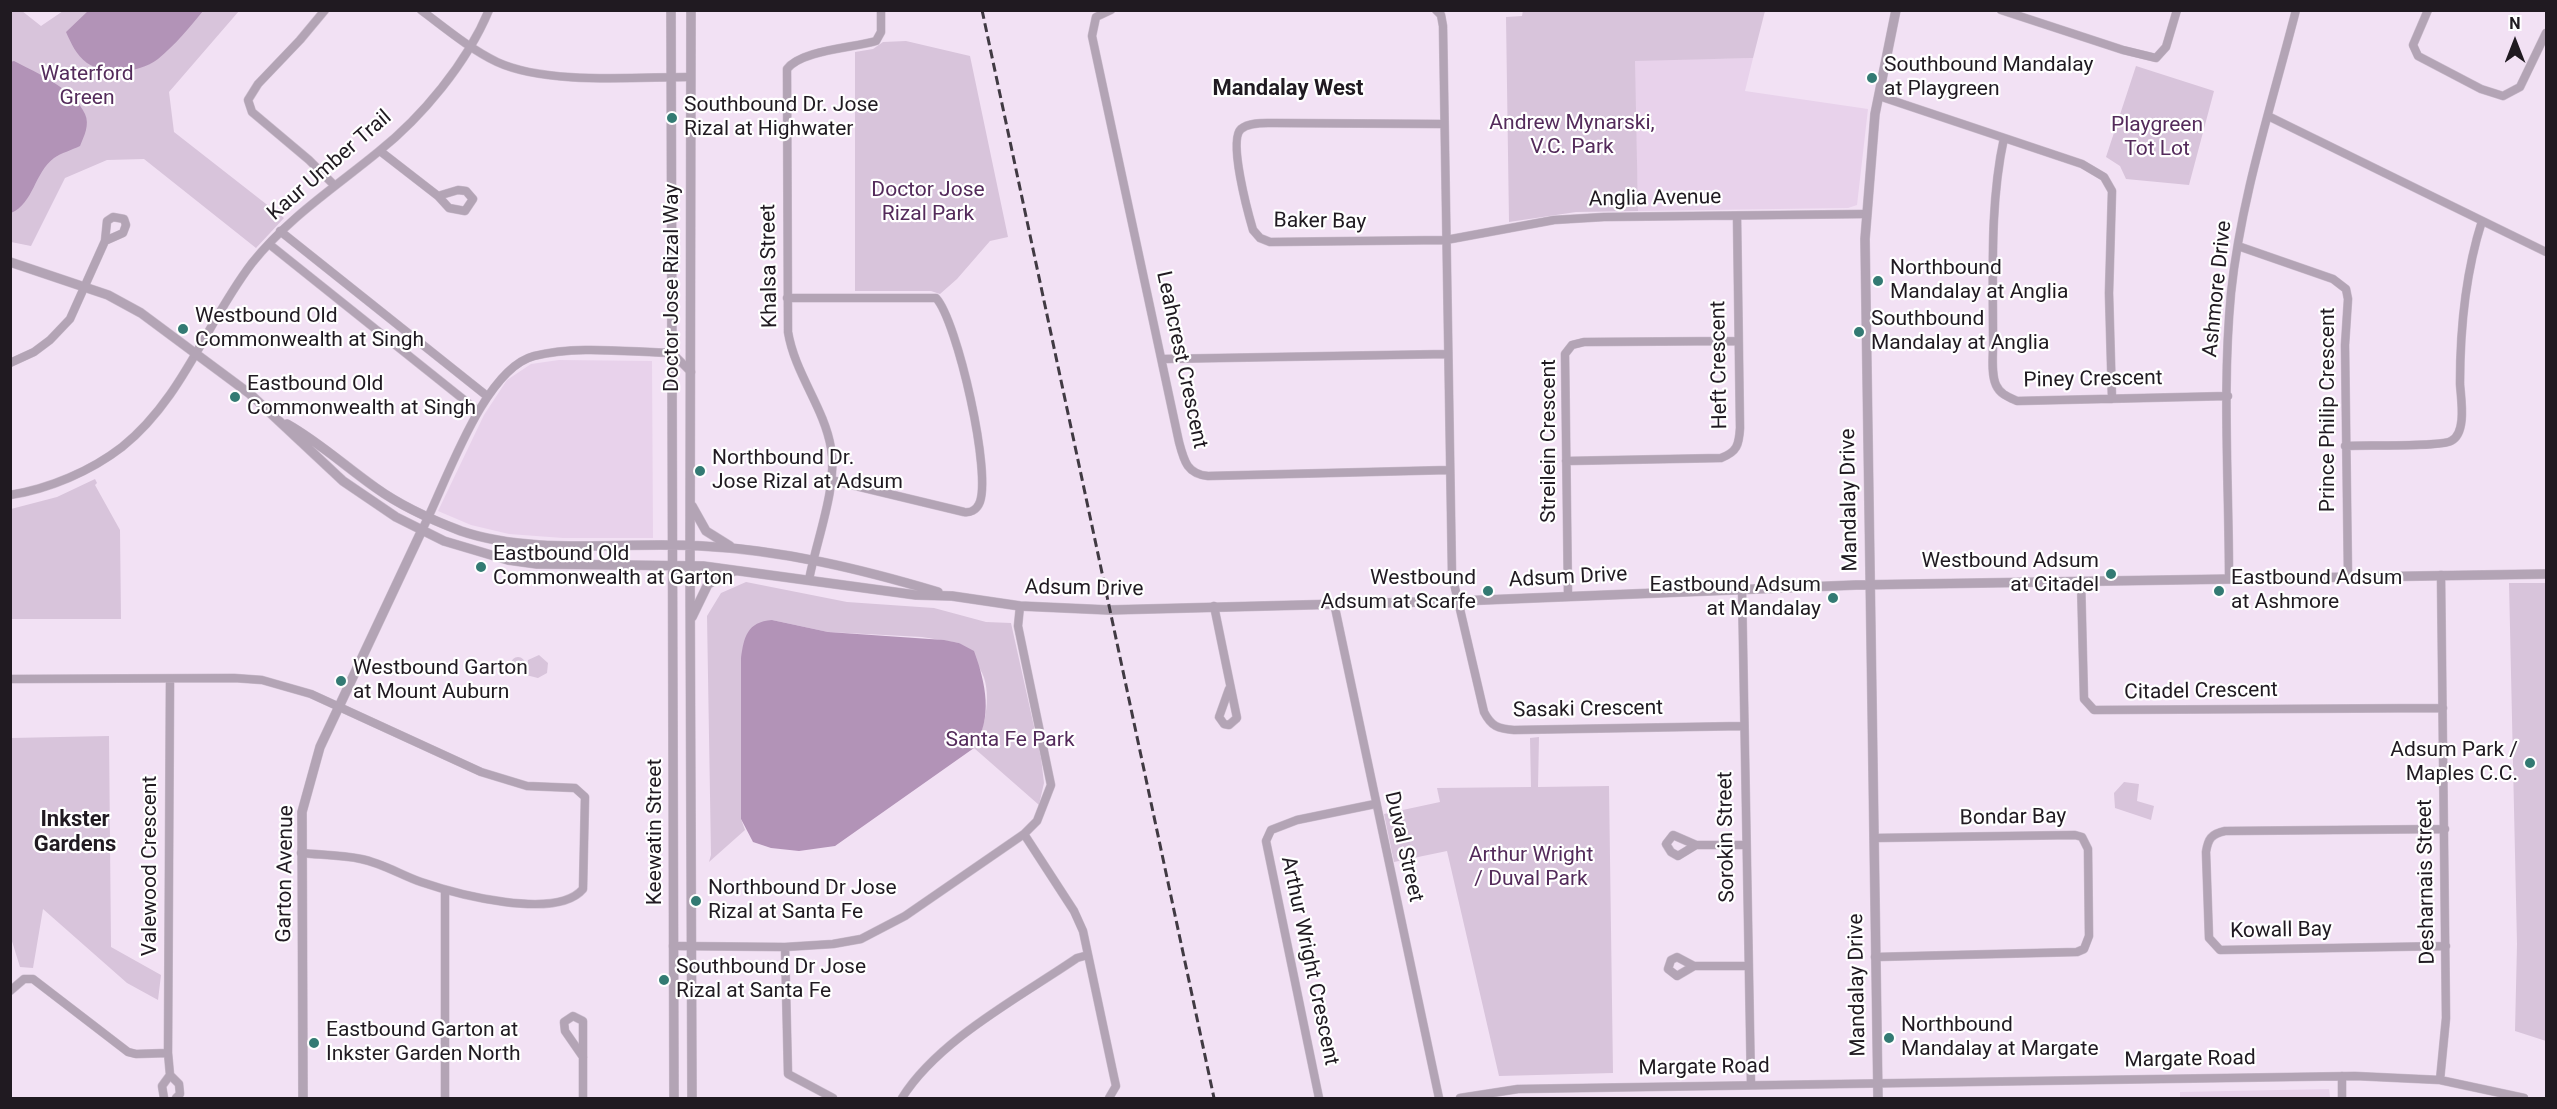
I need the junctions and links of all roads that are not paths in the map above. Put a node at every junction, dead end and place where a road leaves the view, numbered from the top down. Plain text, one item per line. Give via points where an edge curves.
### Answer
1 (325, 10) edge
2 (421, 10) edge
3 (489, 10) edge
4 (671, 10) edge
5 (692, 10) edge
6 (881, 10) edge
7 (1111, 10) edge
8 (1436, 10) edge
9 (1896, 10) edge
10 (2001, 10) edge
11 (2177, 10) edge
12 (2296, 10) edge
13 (2428, 10) edge
14 (2547, 33) edge
15 (471, 46) junction
16 (671, 77) junction
17 (690, 77) junction
18 (1879, 96) junction
19 (2268, 117) junction
20 (1444, 124) junction
21 (2004, 138) junction
22 (380, 151) junction
23 (334, 185) junction
24 (438, 196) dead end
25 (1866, 214) junction
26 (1737, 216) junction
27 (2482, 221) junction
28 (280, 231) junction
29 (1446, 240) junction
30 (105, 241) dead end
31 (269, 244) junction
32 (2238, 246) junction
33 (2547, 252) edge
34 (10, 262) edge
35 (85, 288) junction
36 (787, 298) junction
37 (1737, 341) junction
38 (196, 352) junction
39 (672, 353) junction
40 (1448, 354) junction
41 (1162, 359) junction
42 (10, 363) edge
43 (691, 372) junction
44 (487, 396) junction
45 (2228, 396) junction
46 (2112, 399) junction
47 (478, 411) junction
48 (282, 421) junction
49 (2345, 446) junction
50 (1566, 461) junction
51 (1449, 470) junction
52 (831, 480) junction
53 (10, 495) edge
54 (690, 502) junction
55 (429, 517) junction
56 (422, 531) junction
57 (674, 545) junction
58 (690, 545) junction
59 (738, 549) junction
60 (812, 560) junction
61 (674, 566) junction
62 (690, 566) junction
63 (739, 569) junction
64 (2547, 574) edge
65 (2441, 575) junction
66 (2348, 577) junction
67 (2229, 579) junction
68 (808, 580) junction
69 (2081, 581) junction
70 (1869, 584) junction
71 (1742, 588) junction
72 (952, 596) junction
73 (1568, 596) junction
74 (1459, 601) junction
75 (1334, 603) junction
76 (1020, 606) junction
77 (1214, 606) junction
78 (690, 622) junction
79 (10, 679) edge
80 (170, 680) junction
81 (1229, 689) dead end
82 (338, 706) junction
83 (2443, 708) junction
84 (1743, 726) junction
85 (1375, 804) junction
86 (2445, 829) junction
87 (1024, 834) junction
88 (1874, 838) junction
89 (1696, 845) dead end
90 (1745, 845) junction
91 (302, 853) junction
92 (445, 890) junction
93 (673, 946) junction
94 (693, 946) junction
95 (2446, 946) junction
96 (785, 947) junction
97 (1089, 955) junction
98 (1875, 957) junction
99 (1694, 966) dead end
100 (1748, 966) junction
101 (10, 991) edge
102 (168, 1053) junction
103 (583, 1057) junction
104 (170, 1075) junction
105 (2342, 1076) junction
106 (2440, 1080) junction
107 (1751, 1084) junction
108 (1877, 1084) junction
109 (164, 1098) edge
110 (176, 1098) edge
111 (303, 1098) edge
112 (445, 1098) edge
113 (583, 1098) edge
114 (674, 1098) edge
115 (692, 1098) edge
116 (833, 1098) edge
117 (902, 1098) edge
118 (1109, 1098) edge
119 (1319, 1098) edge
120 (1439, 1098) edge
121 (1460, 1098) edge
122 (1878, 1098) edge
123 (2343, 1098) edge
124 (2524, 1098) edge

1 - 23 street via 248,99 252,112
2 - 15 street
3 - 15 street, Kaur Umber Trail
4 - 16 street, Doctor Jose Rizal Way
5 - 17 street, Doctor Jose Rizal Way
6 - 36 street, Khalsa Street via 881,32 876,41 805,56 792,61 787,69
7 - 41 street, Leahcrest Crescent via 1096,17 1092,36
8 - 20 street via 1443,26
9 - 18 street, Mandalay Drive
10 - 11 street via 2156,58 2166,47
12 - 19 street, Ashmore Drive
13 - 14 street via 2414,45 2418,56 2481,89 2503,96 2520,87
15 - 16 street via 499,63 544,74 581,78
15 - 22 street, Kaur Umber Trail via 425,107
16 - 17 street
16 - 39 street, Doctor Jose Rizal Way
17 - 43 street, Doctor Jose Rizal Way
18 - 21 street
18 - 25 street, Mandalay Drive
19 - 27 street
19 - 32 street, Ashmore Drive via 2250,181
20 - 29 street
20 - 29 street, Baker Bay via 1261,123 1240,130 1235,139 1249,216 1260,238 1270,242
21 - 46 street via 2096,170 2112,191
21 - 46 street, Piney Crescent via 1995,202 1995,384 2004,395 2017,401
22 - 23 street, Kaur Umber Trail
22 - 24 street
23 - 28 street, Kaur Umber Trail
25 - 26 street, Anglia Avenue
25 - 70 street, Mandalay Drive
26 - 29 street, Anglia Avenue via 1554,220
26 - 37 street, Heft Crescent
27 - 33 street
27 - 49 street via 2466,291 2458,434 2451,442
28 - 31 street, Kaur Umber Trail
28 - 44 street
29 - 40 street, Sasaki Crescent
30 - 35 street
31 - 38 street, Kaur Umber Trail via 233,289
31 - 47 street
32 - 45 street, Ashmore Drive via 2229,321
32 - 49 street, Prince Philip Crescent via 2333,279 2346,289
34 - 35 street
35 - 38 street via 122,302
35 - 42 street via 60,330 34,352
36 - 52 street, Khalsa Street via 792,354 828,437
36 - 52 street via 936,298 947,316 965,375 982,473 977,508 964,512
37 - 50 street, Heft Crescent via 1740,428 1739,444 1732,453 1721,458
37 - 50 street, Streilein Crescent via 1572,345 1565,354 1564,366
38 - 48 street
38 - 53 street, Kaur Umber Trail via 176,389 123,446 94,467
39 - 43 street
39 - 44 street via 556,352 531,356 503,375
39 - 57 street, Doctor Jose Rizal Way
40 - 41 street
40 - 51 street, Sasaki Crescent
41 - 51 street, Leahcrest Crescent via 1183,458 1196,475
43 - 54 street, Doctor Jose Rizal Way
44 - 47 street
45 - 46 street, Piney Crescent
45 - 67 street, Ashmore Drive
47 - 55 street
48 - 55 street, Adsum Drive via 378,489
48 - 56 street, Adsum Drive via 300,443 343,481
49 - 66 street, Prince Philip Crescent
50 - 73 street, Streilein Crescent
51 - 74 street, Sasaki Crescent via 1452,575
52 - 60 street, Khalsa Street
54 - 58 street, Doctor Jose Rizal Way
54 - 59 street via 706,531
55 - 56 street
55 - 57 street, Adsum Drive via 462,531 521,543
56 - 61 street, Adsum Drive via 486,554 537,564
56 - 82 street, Garton Avenue
57 - 58 street, Adsum Drive
57 - 61 street, Doctor Jose Rizal Way
58 - 59 street, Adsum Drive
58 - 62 street, Doctor Jose Rizal Way
59 - 60 street, Adsum Drive
60 - 68 street, Khalsa Street
60 - 72 street, Adsum Drive
61 - 62 street, Adsum Drive
61 - 93 street, Keewatin Street
62 - 63 street, Adsum Drive
62 - 78 street, Keewatin Street
63 - 68 street, Adsum Drive
63 - 78 street via 708,584
64 - 65 street, Adsum Drive
65 - 66 street, Adsum Drive
65 - 83 street, Desharnais Street
66 - 67 street, Adsum Drive
67 - 69 street, Adsum Drive
68 - 72 street, Adsum Drive via 916,596
69 - 70 street, Adsum Drive
69 - 83 street, Citadel Crescent via 2084,699 2094,710
70 - 71 street, Adsum Drive
70 - 88 street, Mandalay Drive
71 - 73 street, Adsum Drive
71 - 84 street, Sorokin Street
72 - 76 street, Adsum Drive
73 - 74 street, Adsum Drive
74 - 75 street, Adsum Drive
74 - 84 street, Sasaki Crescent via 1484,712 1489,723 1500,729
75 - 77 street, Adsum Drive
75 - 85 street, Duval Street
76 - 77 street, Adsum Drive via 1109,610
76 - 87 street via 1018,626 1051,784 1041,814
77 - 81 street
78 - 94 street, Keewatin Street
79 - 80 street
80 - 82 street via 262,680
80 - 102 street, Valewood Crescent
82 - 91 street, Garton Avenue via 308,785 302,812
82 - 92 street via 482,772 527,786 575,788 585,797 583,889 573,898 558,904 500,901
83 - 86 street, Desharnais Street
84 - 90 street, Sorokin Street
85 - 119 street, Arthur Wright Crescent via 1297,820 1271,830 1266,841
85 - 120 street, Duval Street
86 - 95 street, Desharnais Street
86 - 95 street, Kowall Bay via 2224,831 2213,834 2206,852 2209,938 2220,950
87 - 96 street via 905,916 861,939 833,945
87 - 97 street via 1074,911
88 - 98 street, Mandalay Drive
88 - 98 street, Bondar Bay via 2082,837 2088,849 2089,936 2084,949 2077,952
89 - 90 street
90 - 100 street, Sorokin Street
91 - 92 street via 360,859
91 - 111 street, Garton Avenue
92 - 112 street
93 - 94 street
93 - 114 street, Keewatin Street
94 - 96 street
94 - 115 street, Keewatin Street
95 - 106 street, Desharnais Street via 2446,1018
96 - 116 street via 788,1074
97 - 117 street via 1077,958 950,1044 916,1077
97 - 118 street via 1116,1086
98 - 108 street, Mandalay Drive
99 - 100 street
100 - 107 street, Sorokin Street
101 - 102 street via 24,979 39,981 128,1052
102 - 104 street, Valewood Crescent
103 - 103 street via 583,1021 573,1016 564,1022 566,1031
103 - 113 street
104 - 109 street, Valewood Crescent via 162,1086
104 - 110 street, Valewood Crescent via 179,1084 180,1094
105 - 106 street, Margate Road
105 - 108 street, Margate Road
105 - 123 street
106 - 124 street, Margate Road
107 - 108 street, Margate Road
107 - 121 street, Margate Road via 1518,1089
108 - 122 street, Mandalay Drive

